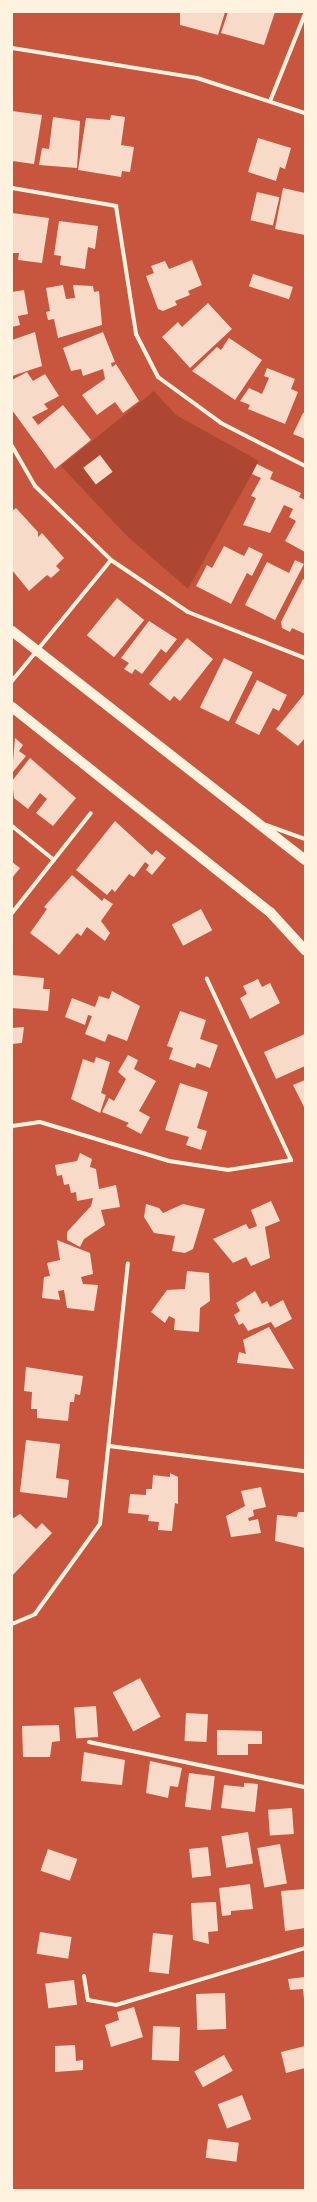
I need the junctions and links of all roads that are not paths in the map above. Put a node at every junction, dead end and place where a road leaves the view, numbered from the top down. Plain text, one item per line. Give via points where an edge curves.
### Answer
1 (305, 14) edge
2 (12, 48) edge
3 (271, 99) junction
4 (305, 113) edge
5 (12, 188) edge
6 (12, 446) edge
7 (305, 466) edge
8 (111, 560) junction
9 (12, 631) edge
10 (36, 652) junction
11 (305, 658) edge
12 (12, 681) edge
13 (12, 707) edge
14 (91, 813) dead end
15 (256, 822) junction
16 (12, 826) edge
17 (305, 839) edge
18 (54, 860) junction
19 (305, 860) edge
20 (12, 913) edge
21 (305, 950) edge
22 (207, 979) dead end
23 (12, 1126) edge
24 (128, 1264) dead end
25 (109, 1446) junction
26 (305, 1471) edge
27 (12, 1624) edge
28 (89, 1742) dead end
29 (305, 1787) edge
30 (305, 1948) edge
31 (84, 1976) dead end

1 - 3 street
2 - 3 street via 197,78
3 - 4 street
5 - 7 street via 116,206 136,334 158,377 221,423
6 - 8 street via 35,486
8 - 10 street
8 - 11 street via 188,612
9 - 10 main road
10 - 12 street
10 - 15 main road
13 - 21 main road via 270,912
14 - 18 street
15 - 17 street
15 - 19 main road
16 - 18 street
18 - 20 street
22 - 23 street via 291,1160 228,1170 169,1161 40,1122
24 - 25 street
25 - 26 street
25 - 27 street via 100,1524 35,1614
28 - 29 street
30 - 31 street via 116,2005 88,2000

